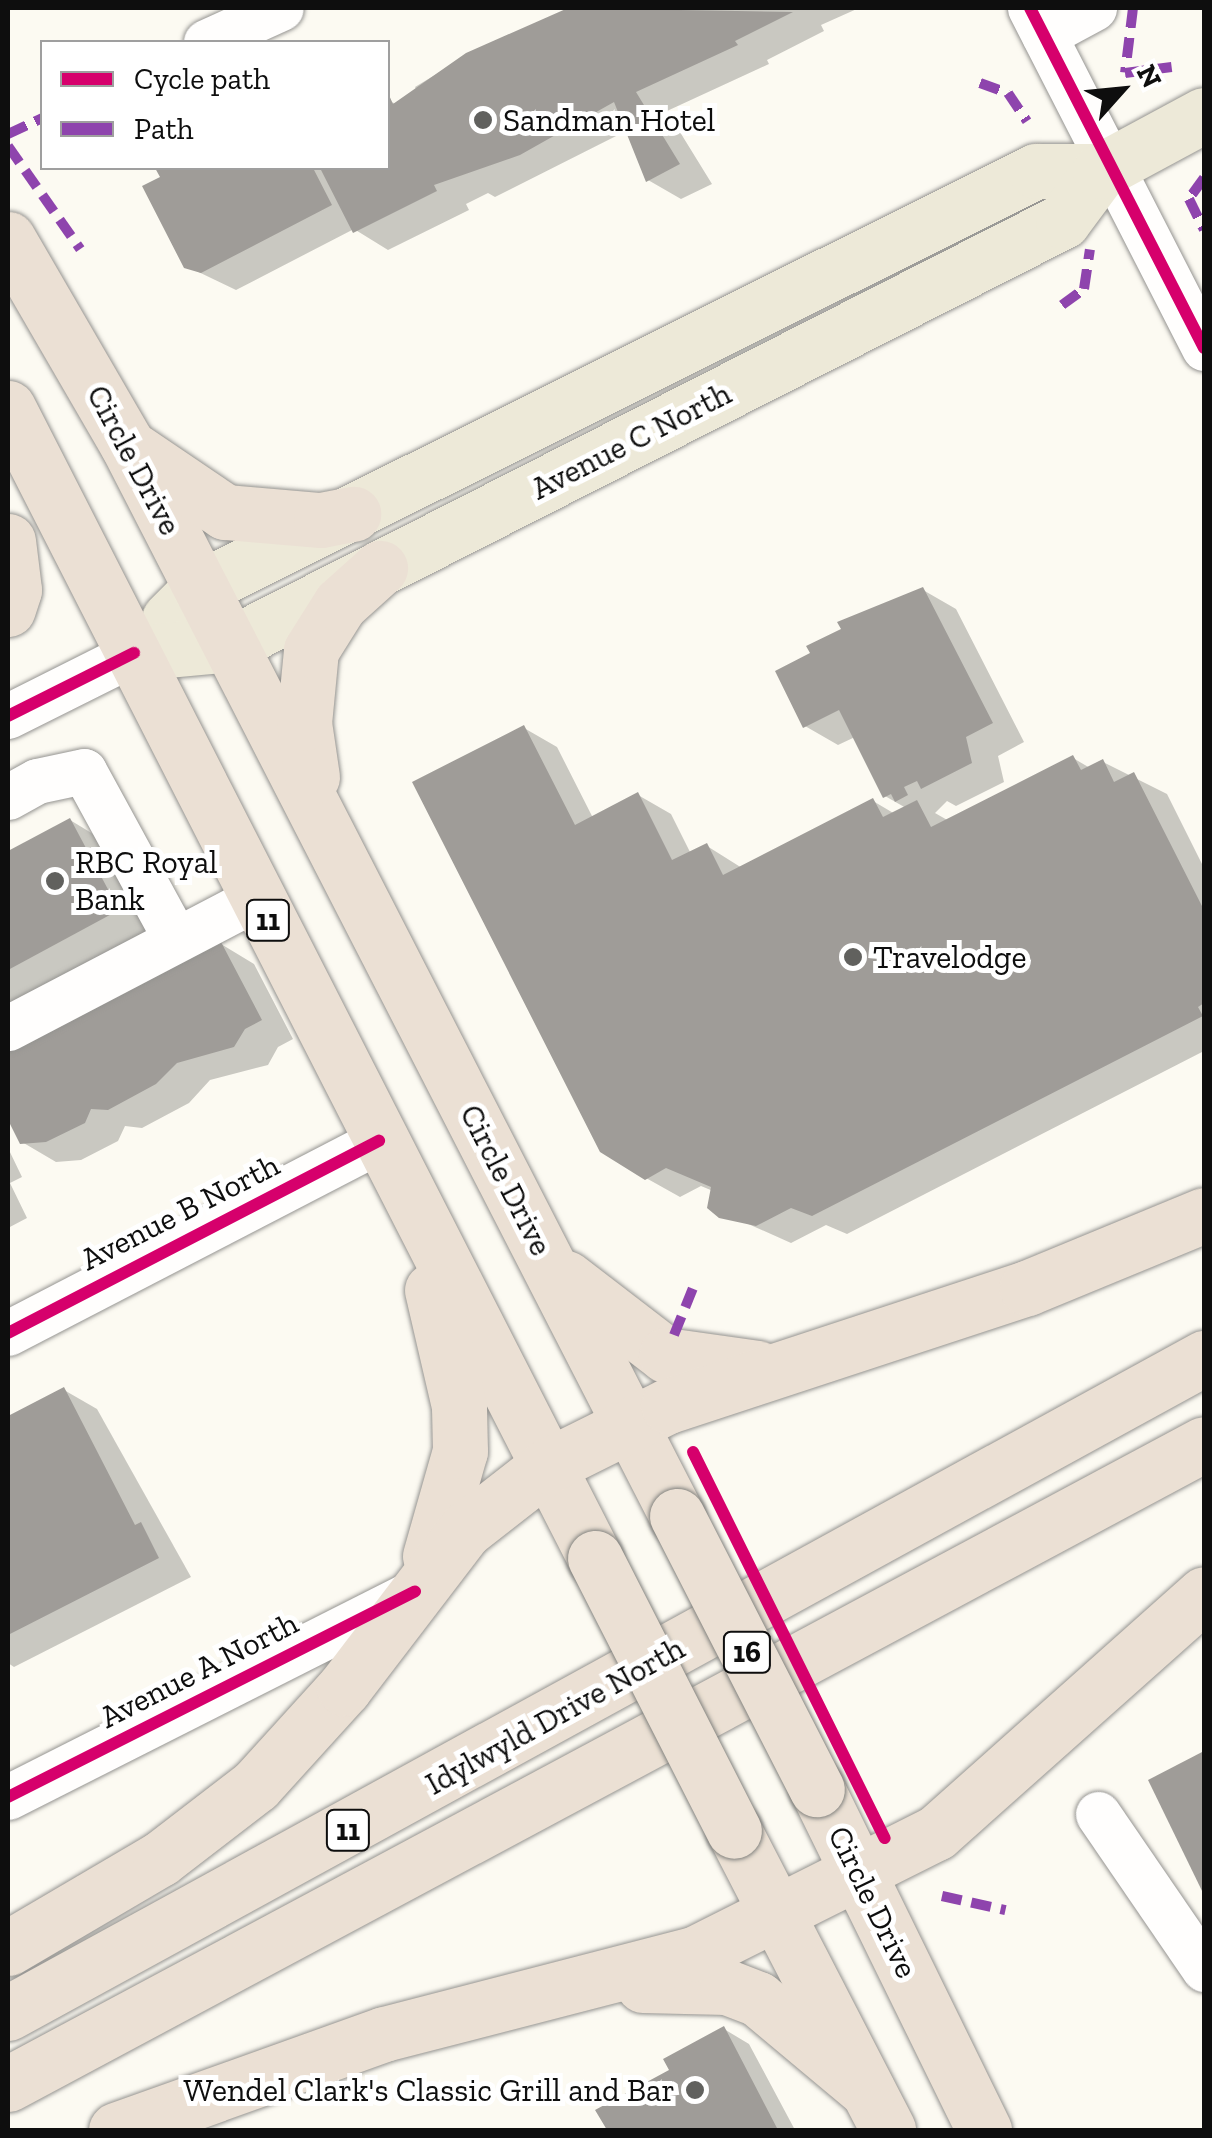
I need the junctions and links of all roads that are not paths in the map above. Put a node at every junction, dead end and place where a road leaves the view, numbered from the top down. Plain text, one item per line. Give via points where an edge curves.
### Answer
1 (282, 8) edge
2 (1094, 8) edge
3 (1037, 21) edge
4 (210, 40) edge
5 (1204, 115) edge
6 (1106, 168) junction
7 (8, 239) edge
8 (1188, 271) edge
9 (794, 293) junction
10 (821, 344) junction
11 (1204, 348) edge
12 (8, 408) edge
13 (127, 444) junction
14 (352, 514) junction
15 (8, 541) edge
16 (380, 568) junction
17 (200, 588) junction
18 (8, 609) edge
19 (231, 644) junction
20 (134, 653) junction
21 (8, 716) edge
22 (8, 797) edge
23 (326, 833) junction
24 (257, 898) junction
25 (176, 940) junction
26 (8, 1028) edge
27 (390, 1165) junction
28 (1204, 1215) edge
29 (549, 1263) junction
30 (8, 1332) edge
31 (1204, 1358) edge
32 (776, 1369) junction
33 (630, 1426) junction
34 (1204, 1444) edge
35 (547, 1466) junction
36 (416, 1591) junction
37 (1204, 1594) edge
38 (8, 1797) edge
39 (1098, 1814) dead end
40 (859, 1870) junction
41 (776, 1913) junction
42 (8, 1948) edge
43 (1204, 1969) edge
44 (530, 1994) junction
45 (8, 2013) edge
46 (8, 2084) edge
47 (878, 2111) edge
48 (116, 2130) edge
49 (984, 2130) edge

1 - 4 street
2 - 3 street
3 - 6 street
5 - 6 main road, Avenue C North
6 - 8 street
6 - 9 main road, Avenue C North via 1036,171
6 - 10 main road, Avenue C North via 1063,221
7 - 13 highway, Circle Drive
8 - 11 street
9 - 10 street
9 - 14 main road, Avenue C North
10 - 16 main road, Avenue C North
12 - 20 highway, 11
13 - 14 highway via 225,512 320,520
13 - 17 highway, Circle Drive
14 - 17 main road, Avenue C North
15 - 18 highway via 14,590
16 - 19 main road, Avenue C North
16 - 23 highway via 340,604 312,650 304,723
17 - 19 highway, Circle Drive
17 - 20 main road, Avenue C North
19 - 20 main road, Avenue C North
19 - 23 highway, Circle Drive
20 - 21 street, Avenue C North
20 - 24 highway, 11
22 - 25 street via 53,776 84,771
23 - 29 highway, Circle Drive
24 - 25 street
24 - 27 highway, 11
25 - 26 street
27 - 30 street, Avenue B North
27 - 35 highway, 11
27 - 36 highway via 459,1406 457,1478
28 - 32 highway via 1028,1288
29 - 32 highway via 666,1355
29 - 33 highway, Circle Drive
31 - 45 highway, Idylwyld Drive North / 11
32 - 33 highway
33 - 35 highway
33 - 40 highway, Circle Drive / 16, bridge
34 - 46 highway, Idylwyld Drive North / 11
35 - 36 highway via 487,1508
35 - 41 highway, bridge
36 - 38 street, Avenue A North
36 - 42 highway via 344,1688 256,1784 160,1859
37 - 40 highway via 936,1833
39 - 43 street
40 - 41 highway
40 - 49 highway, Circle Drive / 16
41 - 44 highway via 694,1954
41 - 47 highway
44 - 47 highway via 679,1982 727,1987 758,2000
44 - 48 highway via 294,2064

